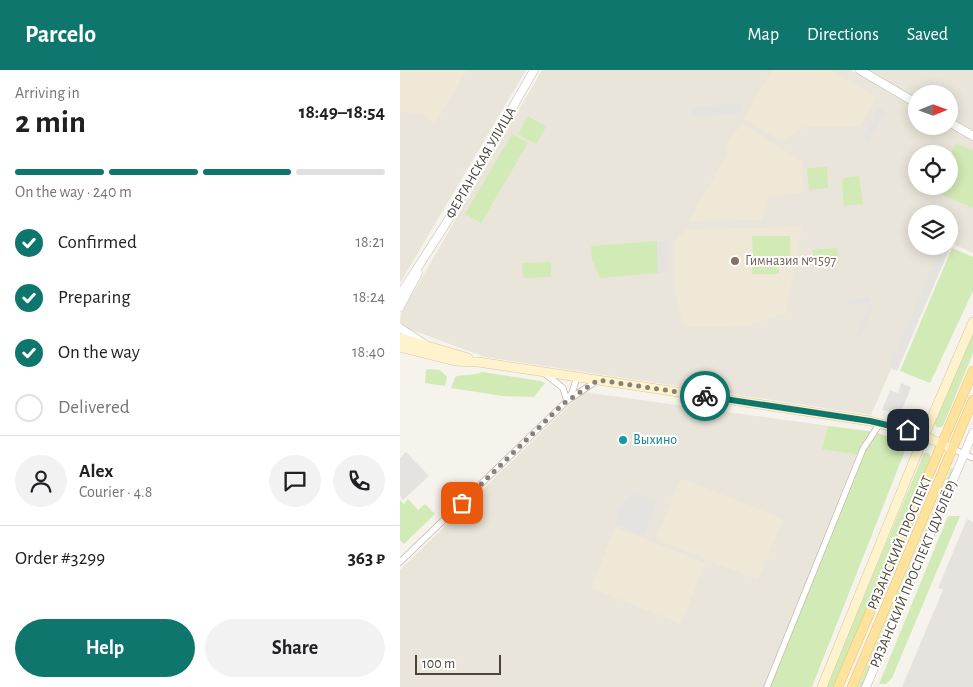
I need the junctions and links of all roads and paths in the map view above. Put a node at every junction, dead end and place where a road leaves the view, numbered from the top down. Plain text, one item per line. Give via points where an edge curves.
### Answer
1 (534, 70) edge
2 (860, 70) edge
3 (908, 98) edge
4 (958, 127) edge
5 (973, 136) edge
6 (426, 256) junction
7 (400, 295) edge
8 (400, 307) edge
9 (973, 322) edge
10 (400, 328) edge
11 (400, 338) edge
12 (427, 345) junction
13 (401, 348) edge
14 (478, 362) junction
15 (973, 371) edge
16 (541, 372) junction
17 (577, 377) junction
18 (598, 380) junction
19 (973, 400) edge
20 (567, 401) junction
21 (880, 423) junction
22 (973, 433) edge
23 (924, 436) junction
24 (942, 444) junction
25 (953, 449) junction
26 (964, 454) junction
27 (973, 458) edge
28 (400, 562) edge
29 (767, 687) edge
30 (822, 687) edge
31 (838, 687) edge
32 (852, 687) edge
33 (866, 687) edge

1 - 6 street, ФЕРГАНСКАЯ УЛИЦА
2 - 3 street
4 - 5 street
6 - 7 street, ФЕРГАНСКАЯ УЛИЦА
6 - 8 street, ФЕРГАНСКАЯ УЛИЦА
9 - 23 main road
10 - 12 street
11 - 12 main road
12 - 14 main road
13 - 14 main road via 455,361
14 - 16 main road
15 - 24 main road, РЯЗАНСКИЙ ПРОСПЕКТ
16 - 17 main road
16 - 20 street via 563,388
17 - 18 main road
17 - 20 street
18 - 20 street
18 - 21 main road
19 - 25 main road, РЯЗАНСКИЙ ПРОСПЕКТ
20 - 28 street
21 - 23 main road
21 - 29 street via 863,449
22 - 26 street, РЯЗАНСКИЙ ПРОСПЕКТ (ДУБЛЁР)
23 - 24 main road
23 - 30 main road
24 - 25 main road
24 - 31 main road, РЯЗАНСКИЙ ПРОСПЕКТ
25 - 26 street
25 - 32 main road, РЯЗАНСКИЙ ПРОСПЕКТ
26 - 27 street
26 - 33 street, РЯЗАНСКИЙ ПРОСПЕКТ (ДУБЛЁР)

